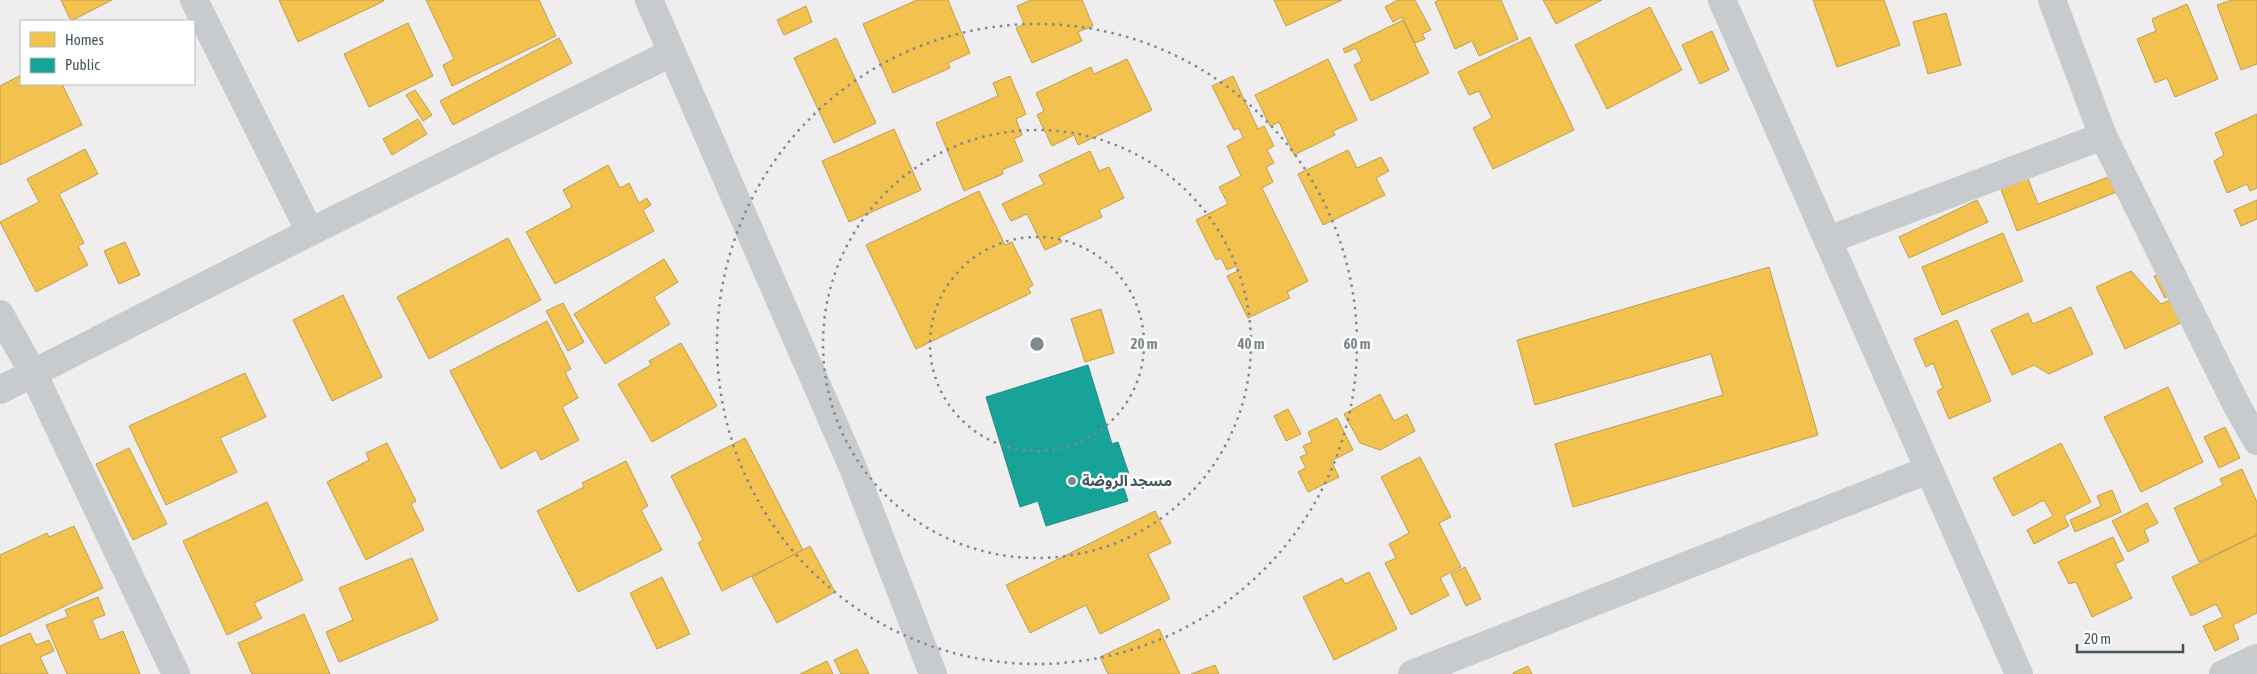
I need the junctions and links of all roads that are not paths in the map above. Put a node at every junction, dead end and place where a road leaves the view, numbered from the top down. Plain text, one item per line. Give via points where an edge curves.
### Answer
1 (194, 0) edge
2 (649, 0) edge
3 (1722, 0) edge
4 (2052, 0) edge
5 (671, 54) junction
6 (2103, 136) junction
7 (310, 232) junction
8 (1828, 240) junction
9 (0, 314) edge
10 (33, 374) junction
11 (0, 390) edge
12 (2257, 441) edge
13 (1928, 470) junction
14 (2257, 658) edge
15 (176, 674) edge
16 (933, 674) edge
17 (1412, 674) edge
18 (2020, 674) edge
19 (2223, 674) edge

1 - 7 street
2 - 5 street
3 - 8 street
4 - 6 street
5 - 7 street
5 - 16 street via 853,468
6 - 8 street
6 - 12 street
7 - 10 street
8 - 13 street
9 - 10 street
10 - 11 street
10 - 15 street
13 - 17 street
13 - 18 street
14 - 19 street

